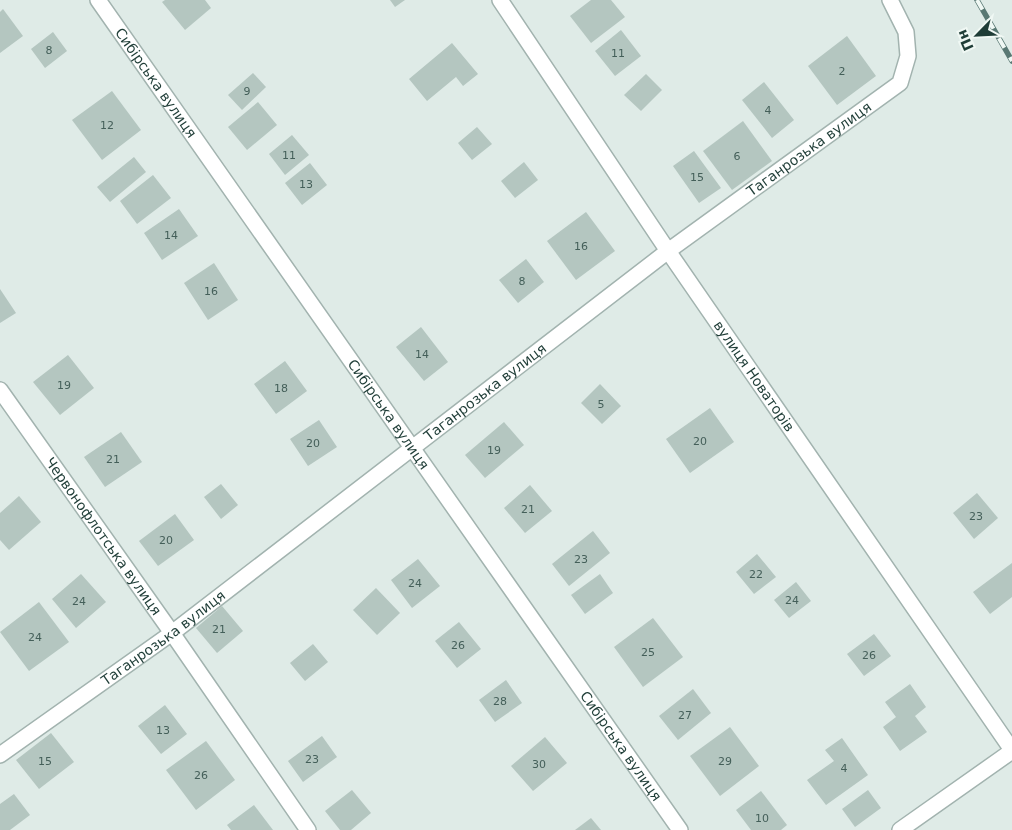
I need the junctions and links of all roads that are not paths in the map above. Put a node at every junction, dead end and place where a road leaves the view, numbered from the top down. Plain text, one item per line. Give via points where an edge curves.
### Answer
1 (98, 0) edge
2 (500, 0) edge
3 (890, 0) edge
4 (668, 251) junction
5 (0, 390) edge
6 (411, 448) junction
7 (172, 634) junction
8 (1012, 750) edge
9 (0, 755) edge
10 (308, 830) edge
11 (680, 830) edge
12 (900, 830) edge

1 - 6 street, Сибірська вулиця
2 - 4 street, вулиця Новаторів
3 - 4 street, Таганрозька вулиця via 906,32 908,56 900,83
4 - 6 street, Таганрозька вулиця
4 - 8 street, вулиця Новаторів
5 - 7 street, Червонофлотська вулиця
6 - 7 street, Таганрозька вулиця
6 - 11 street, Сибірська вулиця
7 - 9 street, Таганрозька вулиця
7 - 10 street, Червонофлотська вулиця
8 - 12 street

